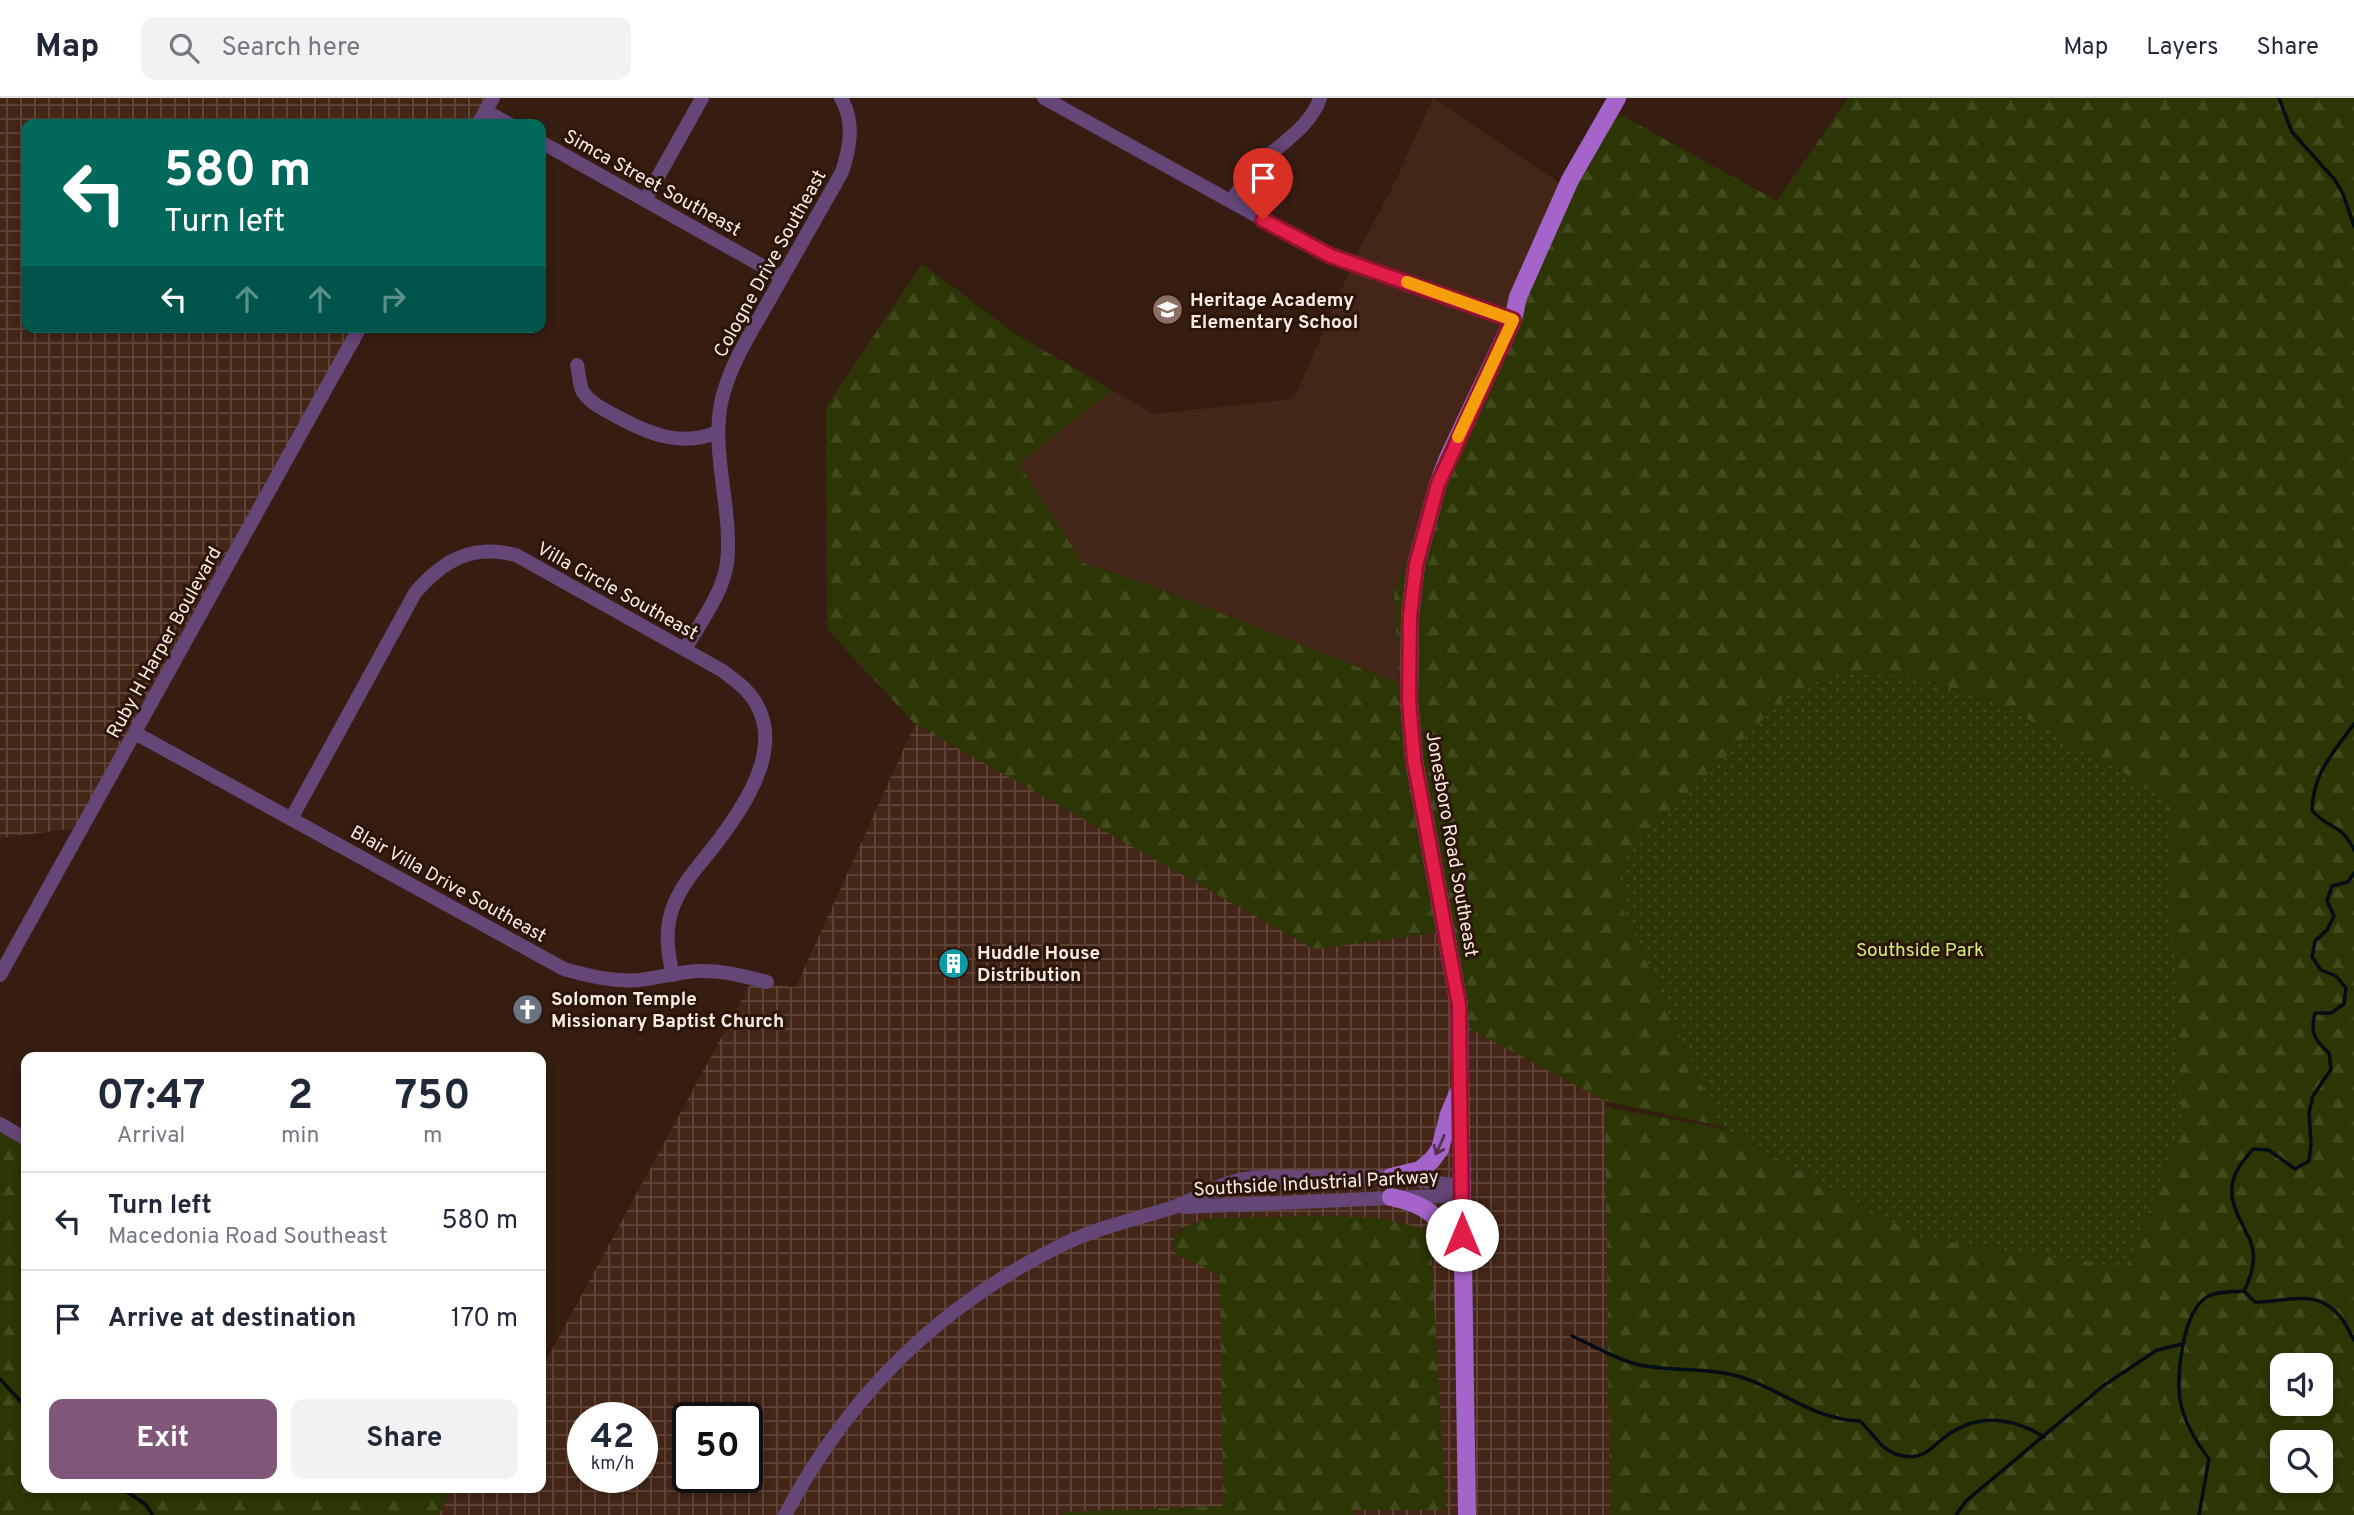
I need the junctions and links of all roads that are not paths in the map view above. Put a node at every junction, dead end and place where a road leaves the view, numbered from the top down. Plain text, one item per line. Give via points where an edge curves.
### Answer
1 (702, 98) edge
2 (841, 98) edge
3 (1044, 98) edge
4 (1320, 98) edge
5 (1617, 98) edge
6 (489, 104) edge
7 (504, 119) edge
8 (546, 145) edge
9 (645, 200) junction
10 (1231, 201) junction
11 (782, 277) junction
12 (1513, 320) junction
13 (357, 333) edge
14 (577, 365) dead end
15 (718, 432) junction
16 (685, 649) junction
17 (135, 733) junction
18 (291, 819) junction
19 (0, 975) edge
20 (673, 975) junction
21 (767, 982) dead end
22 (1461, 1086) junction
23 (0, 1124) edge
24 (21, 1136) edge
25 (1336, 1177) junction
26 (1391, 1177) junction
27 (1462, 1191) junction
28 (1391, 1196) junction
29 (1336, 1199) junction
30 (1172, 1208) junction
31 (1463, 1258) junction
32 (785, 1515) edge
33 (1467, 1515) edge

1 - 9 street
2 - 11 street, Cologne Drive Southeast via 849,122 849,149 842,172
3 - 10 street
4 - 10 street via 1318,106 1256,167
5 - 12 main road, Jonesboro Road Southeast via 1570,180 1518,297
6 - 7 street
8 - 9 street, Simca Street Southeast
9 - 11 street, Simca Street Southeast
10 - 12 street via 1331,256
11 - 15 street, Cologne Drive Southeast via 730,373
12 - 22 main road, Jonesboro Road Southeast via 1438,484 1416,565 1410,616 1414,760 1459,1005
13 - 17 street, Ruby H Harper Boulevard
14 - 15 street via 583,391 596,405 640,429 688,439
15 - 16 street, Cologne Drive Southeast via 727,562 712,603
16 - 18 street, Villa Circle Southeast via 516,555 487,551 455,559 432,573 415,593
16 - 20 street, Villa Circle Southeast via 745,689 764,721 766,743 761,771 750,792 674,904 667,939
17 - 18 street, Blair Villa Drive Southeast
17 - 19 street, Ruby H Harper Boulevard
18 - 20 street, Blair Villa Drive Southeast via 564,969 615,980
20 - 21 street, Blair Villa Drive Southeast via 718,971
22 -> 26 main road via 1440,1149 1420,1170
22 - 27 main road, Jonesboro Road Southeast
23 - 24 street
25 - 26 street, Southside Industrial Parkway
25 - 29 street
25 - 30 street, Southside Industrial Parkway via 1235,1181
26 - 27 street, Southside Industrial Parkway
27 - 28 street, Southside Industrial Parkway
27 - 31 main road, Jonesboro Road Southeast
28 - 29 street, Southside Industrial Parkway
28 - 31 main road via 1416,1202 1436,1216
29 - 30 street, Southside Industrial Parkway
30 - 32 street, Southside Industrial Parkway via 1123,1220 1068,1242 964,1303 916,1342 856,1406
31 - 33 main road, Jonesboro Road Southeast

